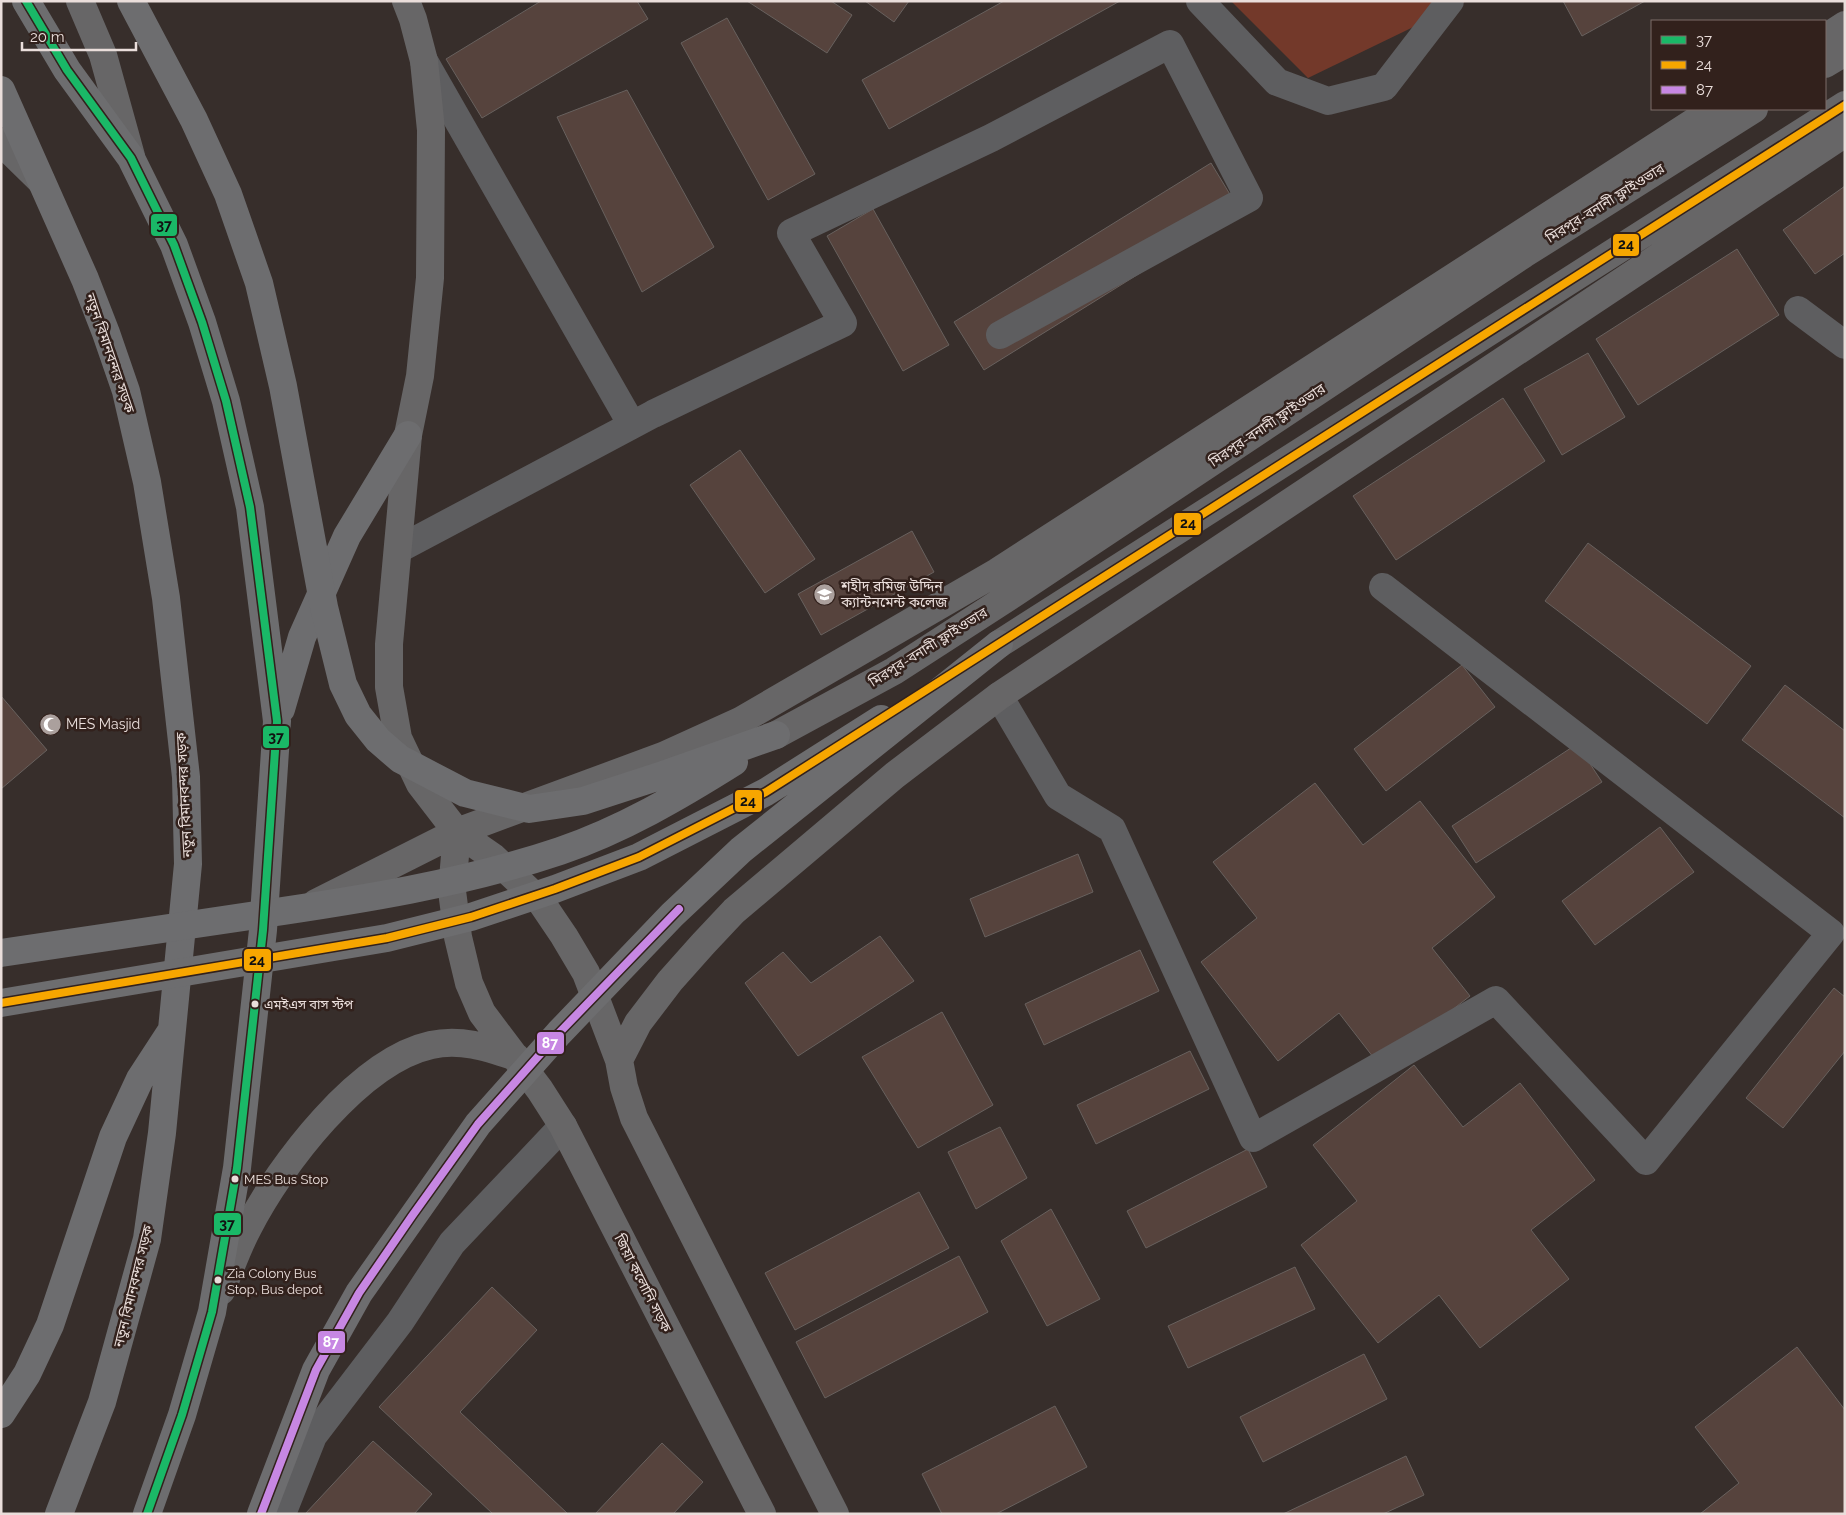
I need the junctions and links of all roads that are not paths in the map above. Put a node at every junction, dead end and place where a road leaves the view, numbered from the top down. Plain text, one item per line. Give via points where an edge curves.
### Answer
1 (26, 1) edge
2 (80, 1) edge
3 (131, 1) edge
4 (406, 1) edge
5 (1200, 1) edge
6 (1450, 1) edge
7 (1845, 25) edge
8 (1826, 37) edge
9 (1845, 52) edge
10 (424, 61) junction
11 (1826, 63) edge
12 (1, 90) edge
13 (1845, 105) edge
14 (1712, 110) edge
15 (1752, 110) edge
16 (1845, 133) edge
17 (1, 142) edge
18 (131, 158) junction
19 (44, 184) junction
20 (1798, 310) dead end
21 (1000, 335) dead end
22 (1845, 346) edge
23 (632, 425) junction
24 (408, 435) junction
25 (399, 549) junction
26 (1383, 587) dead end
27 (999, 644) junction
28 (999, 696) junction
29 (277, 721) junction
30 (776, 735) junction
31 (457, 832) junction
32 (263, 930) junction
33 (1838, 939) edge
34 (1, 953) edge
35 (1, 1003) edge
36 (173, 1029) junction
37 (516, 1057) junction
38 (618, 1060) junction
39 (563, 1126) junction
40 (212, 1312) junction
41 (1, 1414) edge
42 (59, 1514) edge
43 (147, 1514) edge
44 (261, 1514) edge
45 (282, 1514) edge
46 (762, 1514) edge
47 (835, 1514) edge

1 - 18 highway via 67,70
2 - 18 main road via 103,55
3 - 30 highway, bridge via 194,120 228,194 259,283 284,386 324,607 343,684 358,715 378,740 400,760 465,793 528,809 583,801
4 - 10 main road
5 - 6 street via 1277,82 1328,101 1384,87
7 - 8 main road
9 - 11 main road
10 - 23 street
10 - 24 main road via 431,130 430,278 420,376
12 - 19 highway, নতুন বিমানবন্দর সড়ক
13 - 27 main road
14 - 31 main road via 997,572 740,721 663,756
15 - 30 main road, মিরপুর-বনানী ফ্লাইওভার via 1524,254 894,671
16 - 28 main road
17 - 19 main road
18 - 29 highway via 174,245 226,401 250,507
19 - 36 highway, নতুন বিমানবন্দর সড়ক via 89,288 126,391 147,482 166,598 186,777 188,864
20 - 22 street
21 - 23 street via 1249,198 1170,44 991,138 792,232 842,323
23 - 25 street
24 - 25 main road
24 - 29 highway via 347,536 302,637
25 - 31 main road via 389,644 389,687 398,738 420,784
26 - 33 street
27 - 35 highway, bridge via 766,792 639,857 555,889 471,917 387,938
27 - 44 highway, bridge via 741,850 672,915 559,1033 478,1124 359,1293 316,1370
28 - 33 street via 1058,796 1112,829 1253,1138 1496,1000 1646,1161
28 - 38 main road via 896,775 734,911 670,981 638,1024
29 - 32 highway
30 - 34 highway, bridge via 705,781 626,824 562,850 479,876 361,900
31 - 32 main road
31 - 37 main road, জিয়া কলোনি সড়ক via 452,891 469,983 482,1013
31 - 38 main road via 493,857 540,902 586,973
32 - 40 highway via 237,1168
36 - 41 highway via 140,1079 113,1137 50,1325 26,1374
36 - 42 highway, নতুন বিমানবন্দর সড়ক via 148,1239 102,1402
37 - 39 main road, জিয়া কলোনি সড়ক
37 - 40 main road via 480,1045 432,1044 378,1069 308,1138 274,1184 248,1228
38 - 47 main road via 634,1118
39 - 45 street via 452,1243 400,1322 313,1436
39 - 46 main road, জিয়া কলোনি সড়ক
40 - 43 highway via 182,1415

